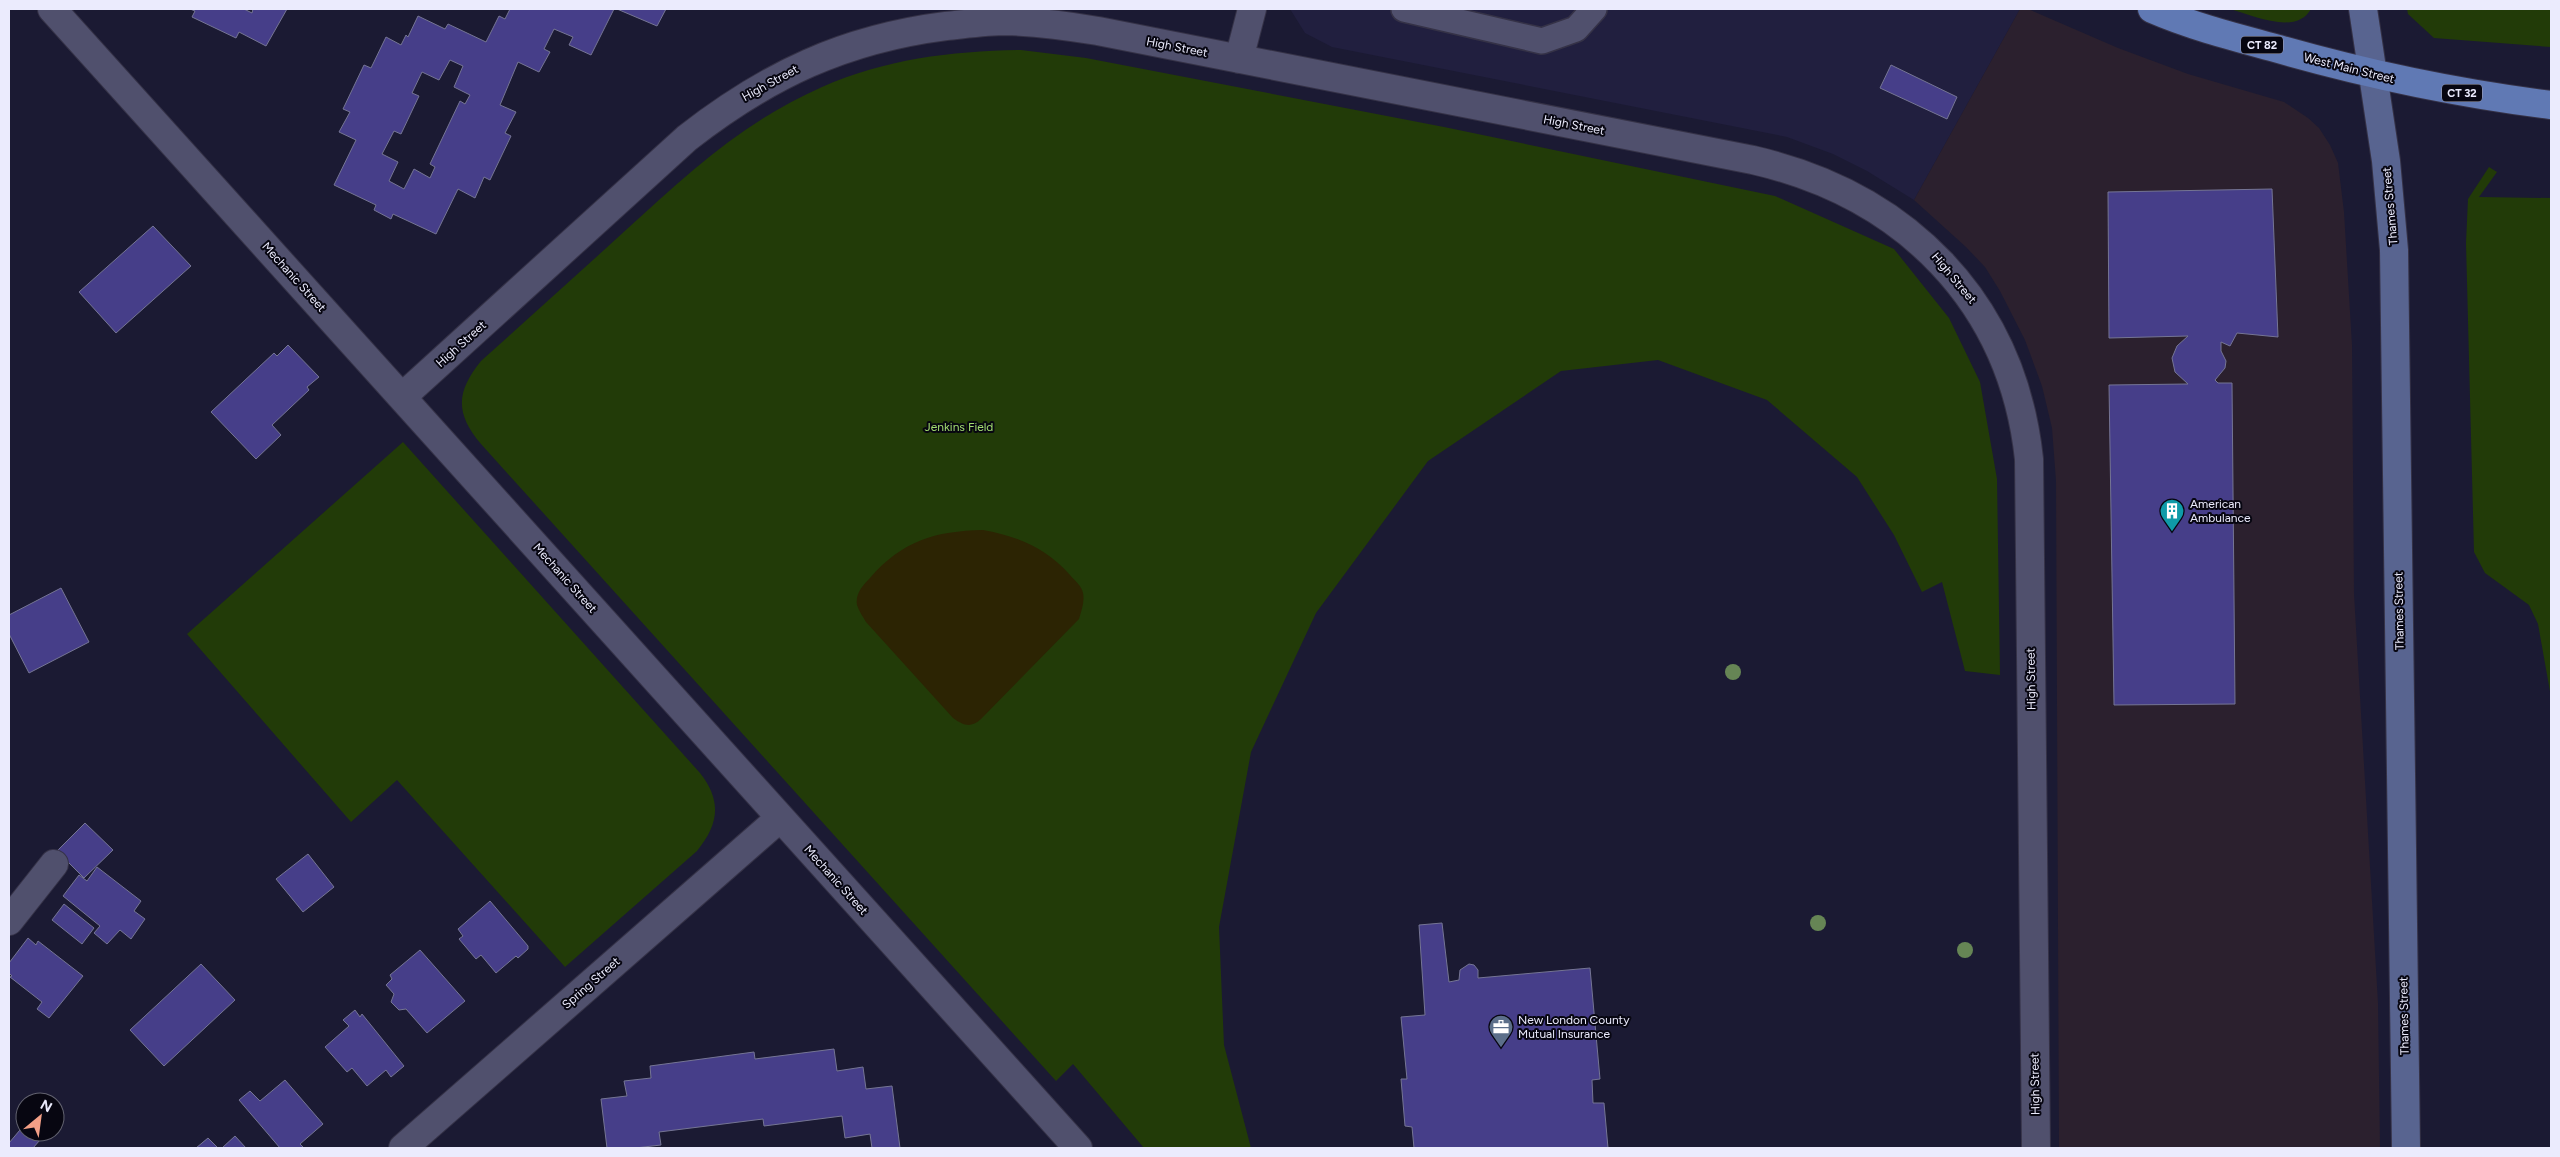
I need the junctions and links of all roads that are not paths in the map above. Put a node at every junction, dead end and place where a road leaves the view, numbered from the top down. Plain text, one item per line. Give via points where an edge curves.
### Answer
1 (52, 9) edge
2 (1252, 9) edge
3 (1404, 9) edge
4 (1594, 9) edge
5 (2152, 9) edge
6 (2363, 9) edge
7 (1239, 59) junction
8 (2374, 74) junction
9 (2551, 105) edge
10 (402, 397) junction
11 (780, 818) junction
12 (54, 864) dead end
13 (9, 921) edge
14 (403, 1148) edge
15 (1078, 1148) edge
16 (2036, 1148) edge
17 (2406, 1148) edge

1 - 10 street, Mechanic Street
2 - 7 street
3 - 4 lane via 1542,41 1576,29
5 - 8 main road, West Main Street / CT 82 via 2240,38
6 - 8 main road, Thames Street
7 - 10 street, High Street via 1098,31 1006,21 915,30 868,41 822,57 751,92 687,138
7 - 16 street, High Street via 1753,160 1802,173 1859,199 1886,216 1943,262 1974,301 1998,344 2016,390 2029,459
8 - 9 main road, West Main Street / CT 32 via 2446,90
8 - 17 main road, Thames Street via 2390,194 2395,282
10 - 11 street, Mechanic Street
11 - 14 street, Spring Street
11 - 15 street, Mechanic Street
12 - 13 street

